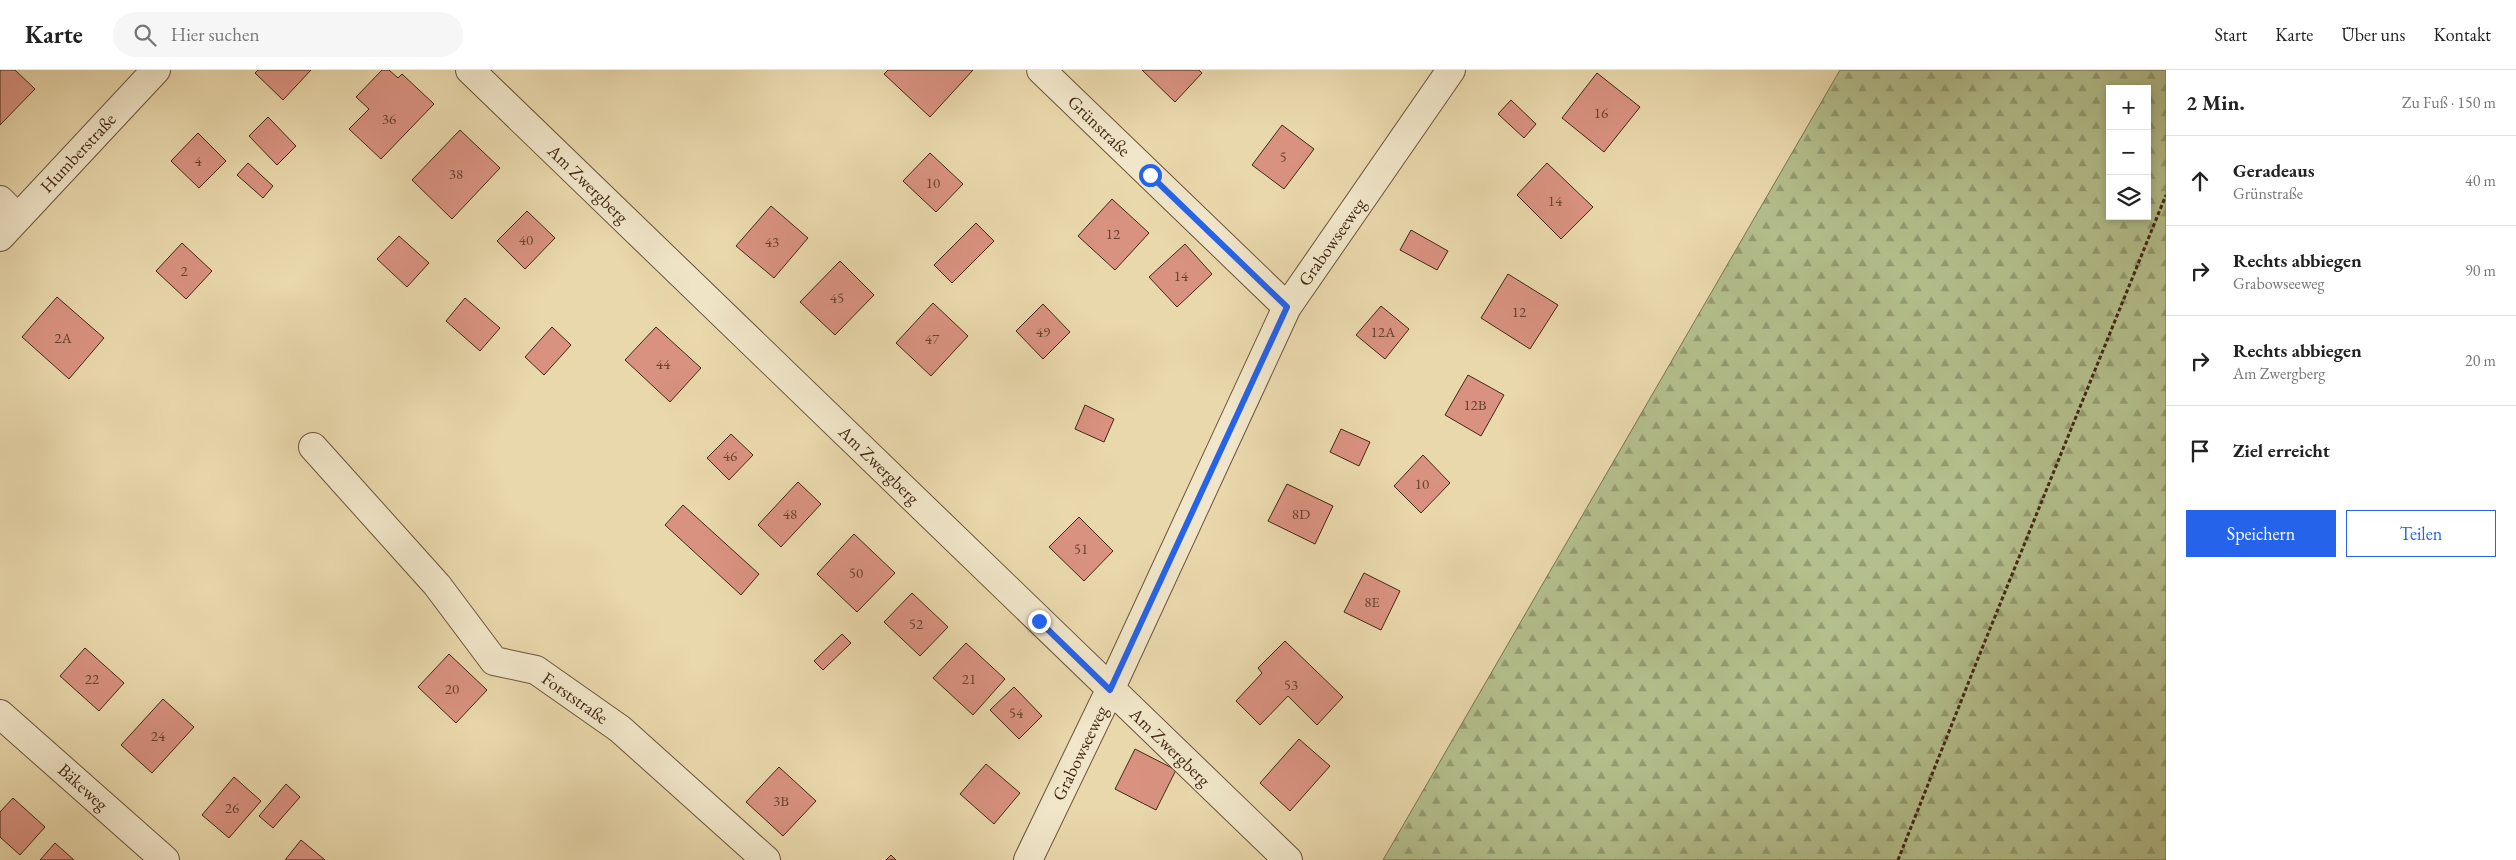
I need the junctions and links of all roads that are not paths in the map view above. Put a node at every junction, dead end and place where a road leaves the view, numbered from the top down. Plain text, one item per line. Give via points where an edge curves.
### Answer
1 (156, 70) edge
2 (470, 70) edge
3 (1040, 70) edge
4 (1450, 70) edge
5 (6, 218) edge
6 (1287, 307) junction
7 (313, 447) dead end
8 (1110, 690) junction
9 (0, 714) edge
10 (165, 860) edge
11 (766, 860) edge
12 (1028, 860) edge
13 (1288, 860) edge

1 - 5 street, Humberstraße
2 - 8 street, Am Zwergberg
3 - 6 street, Grünstraße
4 - 6 street, Grabowseeweg
6 - 8 street, Grabowseeweg
7 - 11 street, Forststraße via 438,585 494,661 536,670 620,730
8 - 12 street, Grabowseeweg
8 - 13 street, Am Zwergberg
9 - 10 street, Bäkeweg

